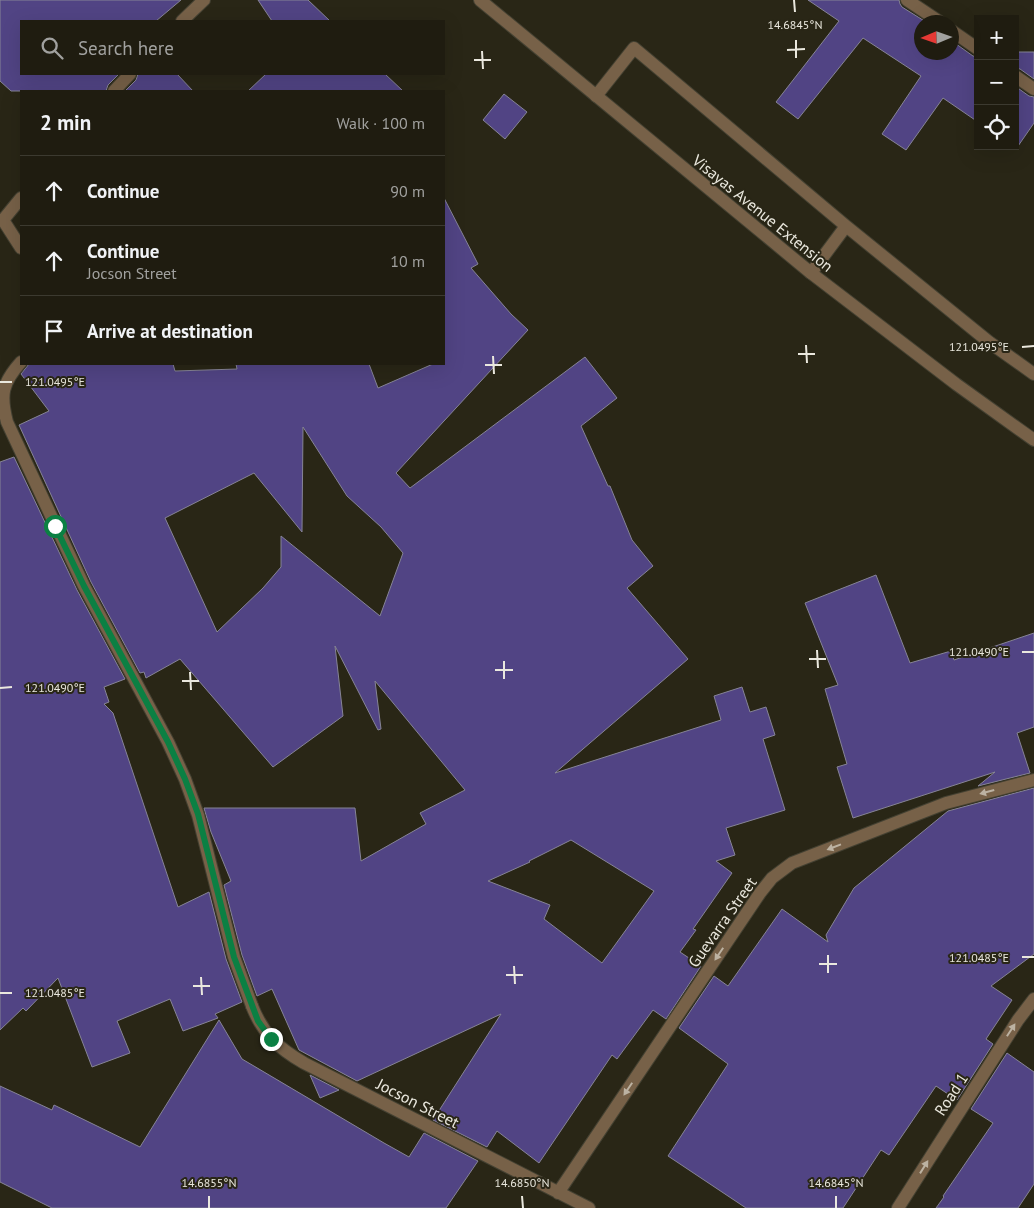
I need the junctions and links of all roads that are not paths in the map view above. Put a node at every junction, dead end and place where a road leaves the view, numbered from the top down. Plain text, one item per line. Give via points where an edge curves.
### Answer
1 (204, 0) edge
2 (480, 0) edge
3 (908, 0) edge
4 (930, 15) edge
5 (183, 20) edge
6 (959, 36) edge
7 (974, 46) edge
8 (129, 75) edge
9 (1019, 79) edge
10 (1034, 89) edge
11 (115, 90) edge
12 (596, 96) junction
13 (20, 199) edge
14 (846, 226) junction
15 (20, 246) edge
16 (811, 273) junction
17 (20, 363) edge
18 (1034, 374) edge
19 (1034, 440) edge
20 (1034, 780) edge
21 (1034, 999) edge
22 (558, 1193) junction
23 (589, 1208) edge
24 (898, 1208) edge

1 - 5 street
2 - 12 street, Visayas Avenue Extension
3 - 4 street
6 - 7 street
8 - 11 street
9 - 10 street
12 - 14 street via 634,48
12 - 16 street, Visayas Avenue Extension
13 - 15 street via 3,220
14 - 16 street
14 - 18 street via 989,342
16 - 19 street, Visayas Avenue Extension
17 - 22 street, Jocson Street via 5,384 2,396 6,422 84,586 185,779 198,814 234,957 258,1021 286,1053
20 -> 22 street, Guevarra Street via 946,803 799,860 772,878
24 -> 21 street, Road 1
22 - 23 street, Jocson Street

